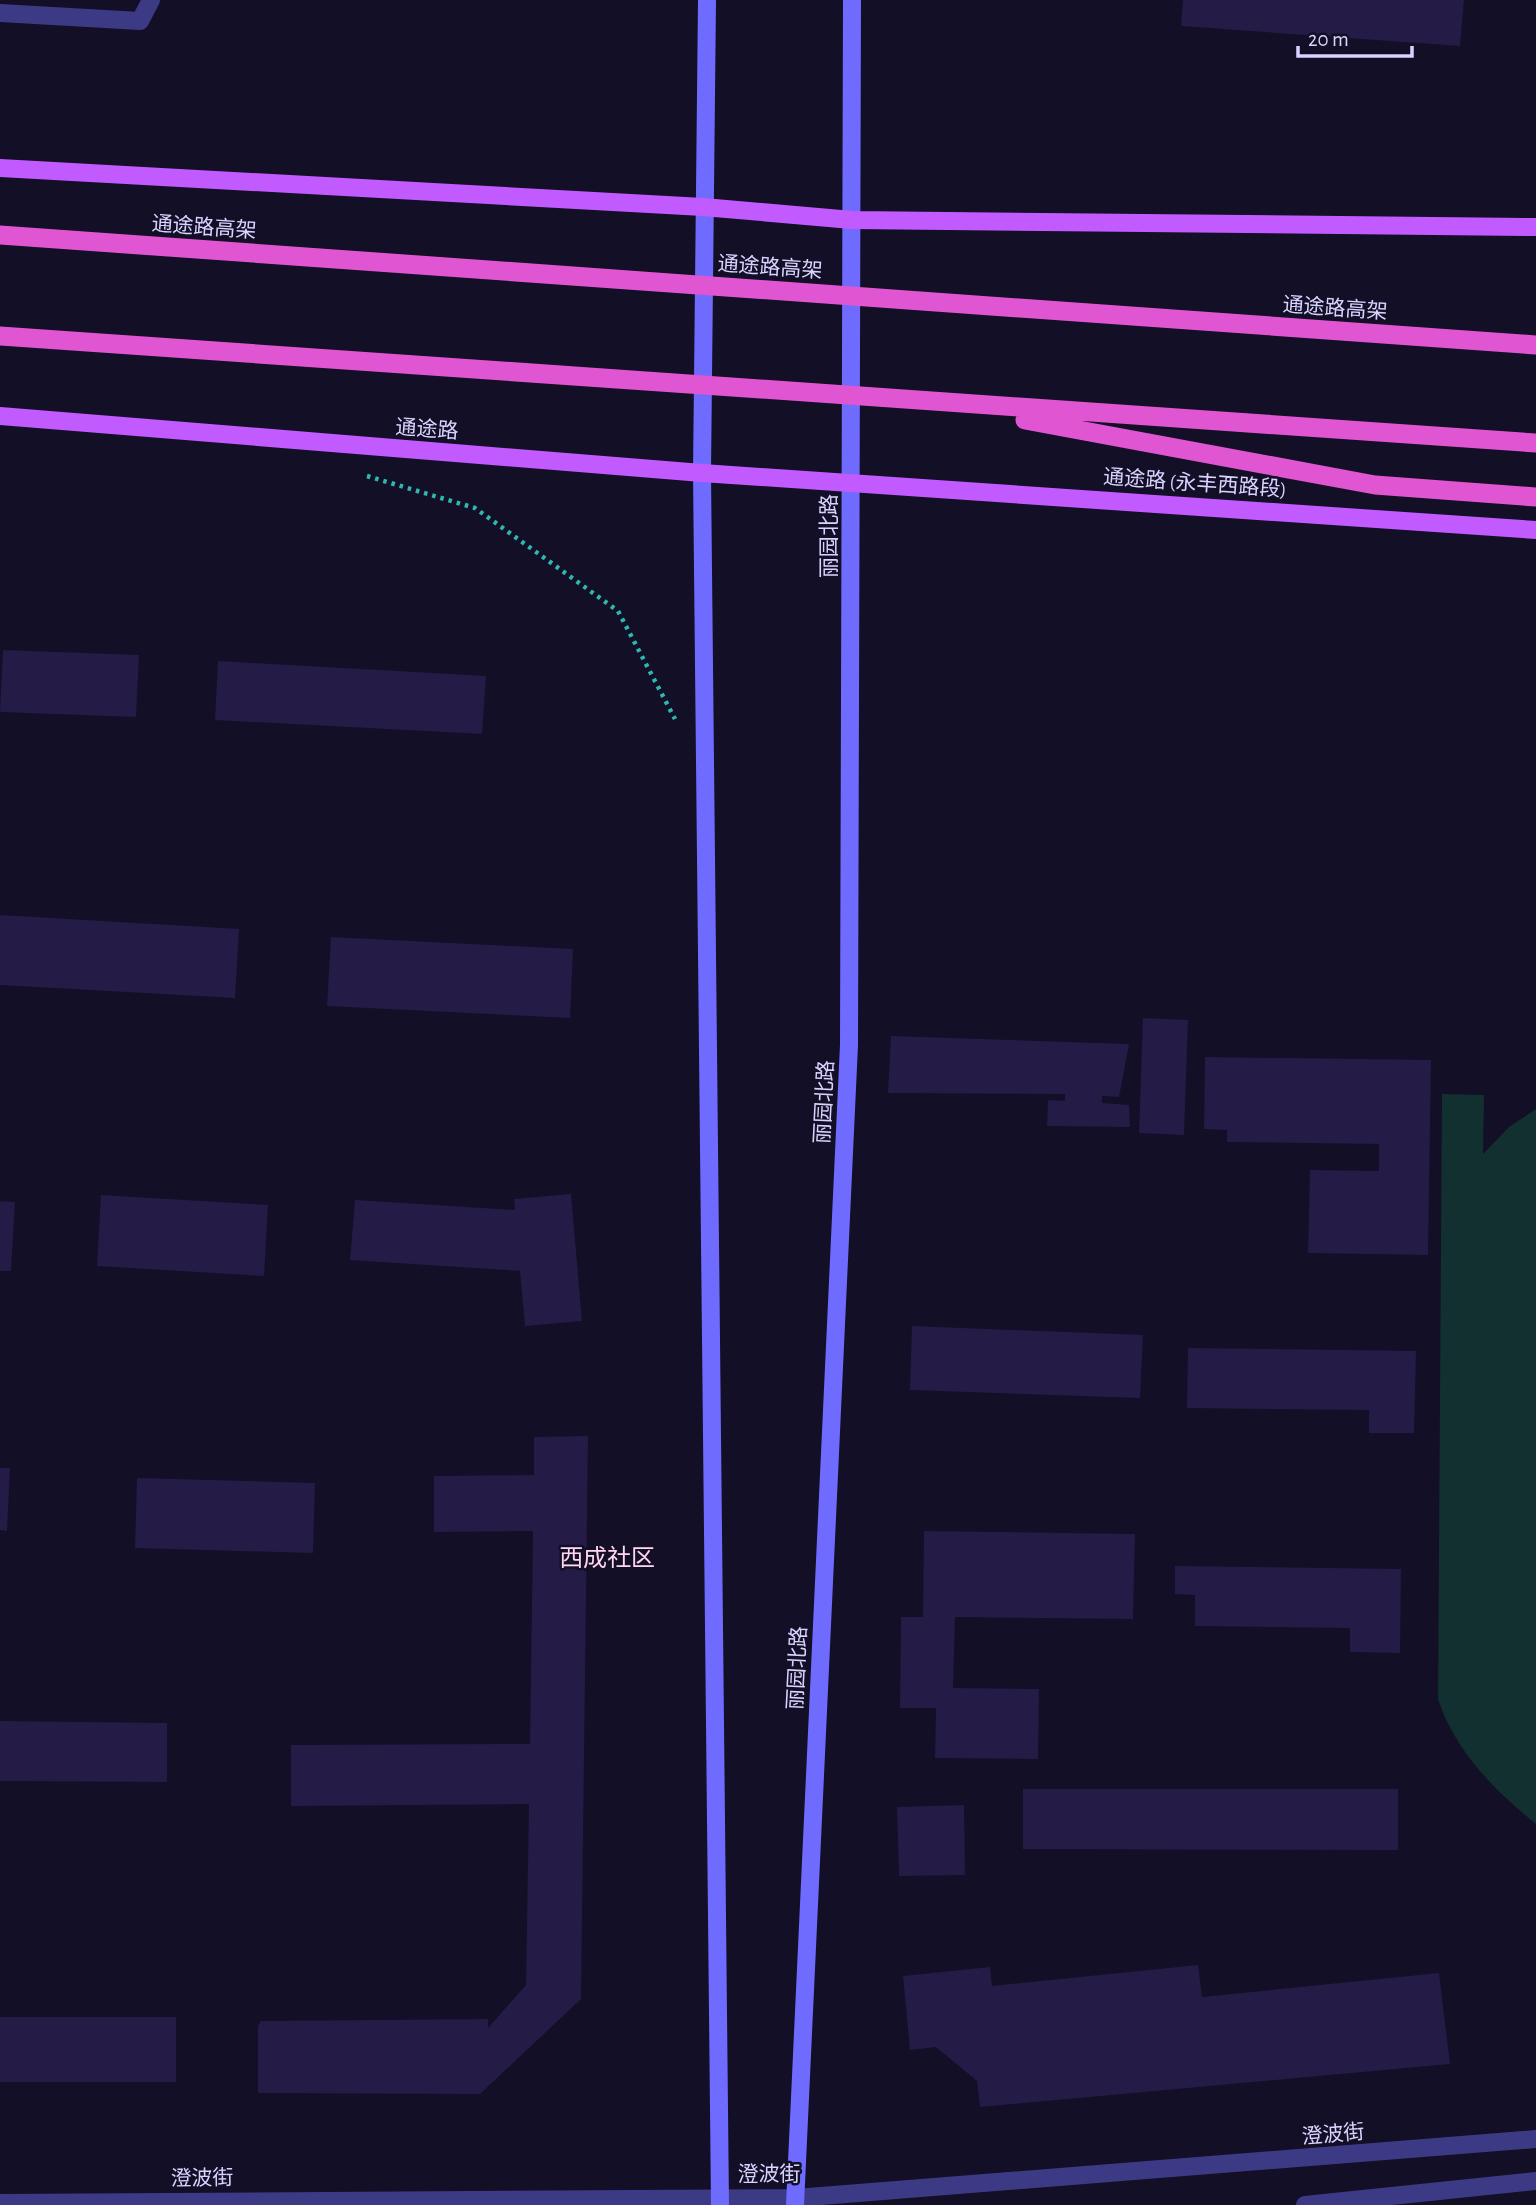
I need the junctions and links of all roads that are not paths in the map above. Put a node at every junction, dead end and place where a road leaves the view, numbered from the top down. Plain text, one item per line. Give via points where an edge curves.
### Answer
1 (151, 0) edge
2 (707, 0) edge
3 (852, 0) edge
4 (0, 13) edge
5 (0, 168) edge
6 (703, 207) junction
7 (852, 220) junction
8 (1536, 228) edge
9 (0, 235) edge
10 (0, 336) edge
11 (1536, 343) edge
12 (931, 403) junction
13 (0, 416) edge
14 (1536, 443) edge
15 (702, 472) junction
16 (852, 482) junction
17 (1536, 497) edge
18 (1536, 530) edge
19 (1536, 2139) edge
20 (1536, 2181) edge
21 (721, 2200) edge
22 (796, 2201) edge
23 (0, 2203) edge
24 (1341, 2203) edge
25 (1305, 2205) edge

1 - 4 street via 140,22
2 - 6 main road
3 - 7 main road, 丽园北路
5 - 6 main road
6 - 7 main road
6 - 15 main road
7 - 8 main road
7 - 16 main road, 丽园北路
9 - 11 highway, 通途路高架
10 - 12 highway
12 - 14 highway
12 - 17 highway via 1375,485
13 - 15 main road, 通途路
15 - 16 main road, 通途路
15 - 21 main road
16 - 18 main road, 通途路 (永丰西路段)
16 - 22 main road, 丽园北路 via 849,1045
19 - 22 street, 澄波街
20 - 24 street
21 - 22 street, 澄波街
21 - 23 street, 澄波街
24 - 25 street

